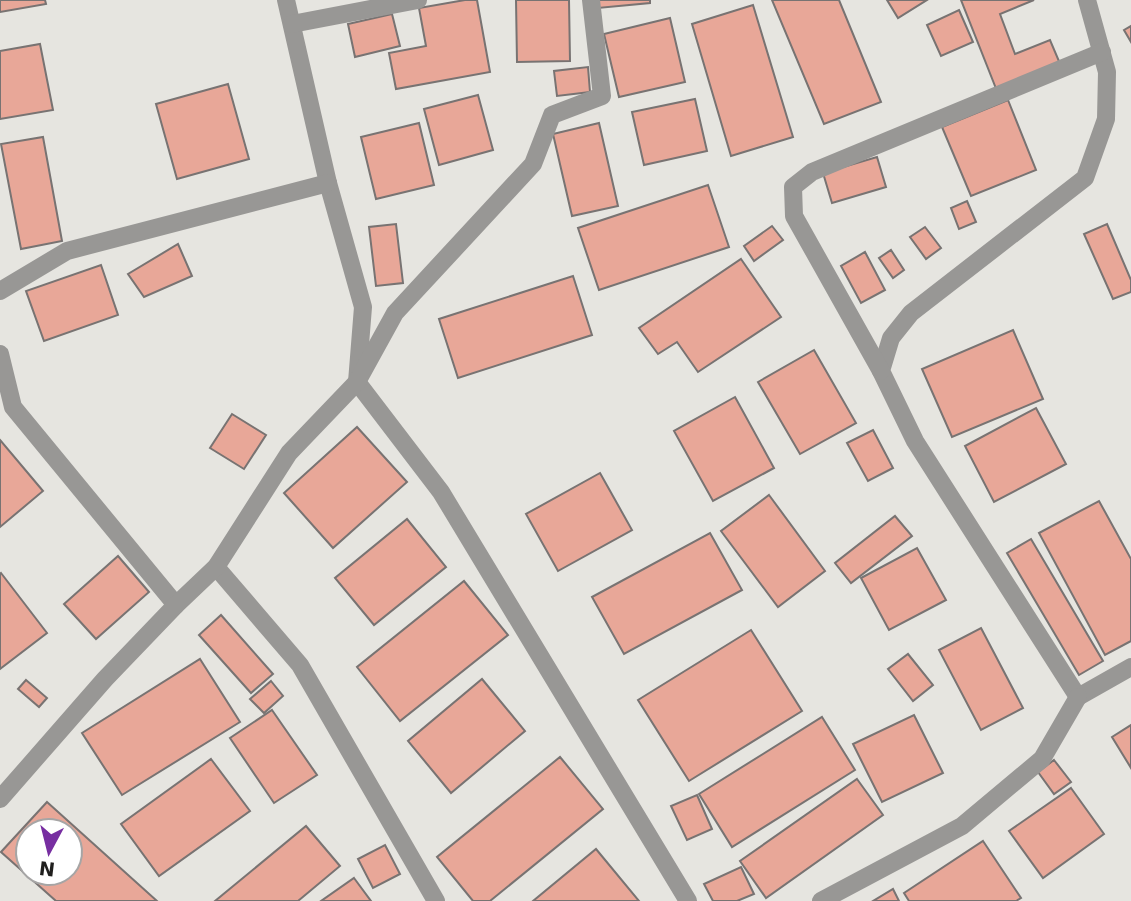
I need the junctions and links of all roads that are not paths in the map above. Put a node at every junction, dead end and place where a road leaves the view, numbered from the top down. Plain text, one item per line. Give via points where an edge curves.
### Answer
1 (286, 0) edge
2 (418, 0) edge
3 (591, 0) edge
4 (1087, 0) edge
5 (292, 24) junction
6 (1102, 52) junction
7 (328, 183) junction
8 (0, 291) edge
9 (0, 354) edge
10 (881, 372) junction
11 (357, 382) junction
12 (216, 567) junction
13 (176, 605) junction
14 (1131, 667) edge
15 (1078, 697) junction
16 (0, 799) edge
17 (436, 901) edge
18 (688, 901) edge
19 (821, 901) edge

1 - 5 street
2 - 5 street
3 - 11 street via 602,96 552,115 533,164 395,313
4 - 6 street
5 - 7 street
6 - 10 street via 1107,72 1106,119 1085,178 911,313 891,338
6 - 10 street via 812,172 793,187 794,216
7 - 8 street via 67,251
7 - 11 street via 363,307
9 - 13 street via 13,407
10 - 15 street via 915,441
11 - 12 street via 289,453
11 - 18 street via 441,492
12 - 13 street
12 - 17 street via 300,665
13 - 16 street
14 - 15 street
15 - 19 street via 1042,759 962,826

